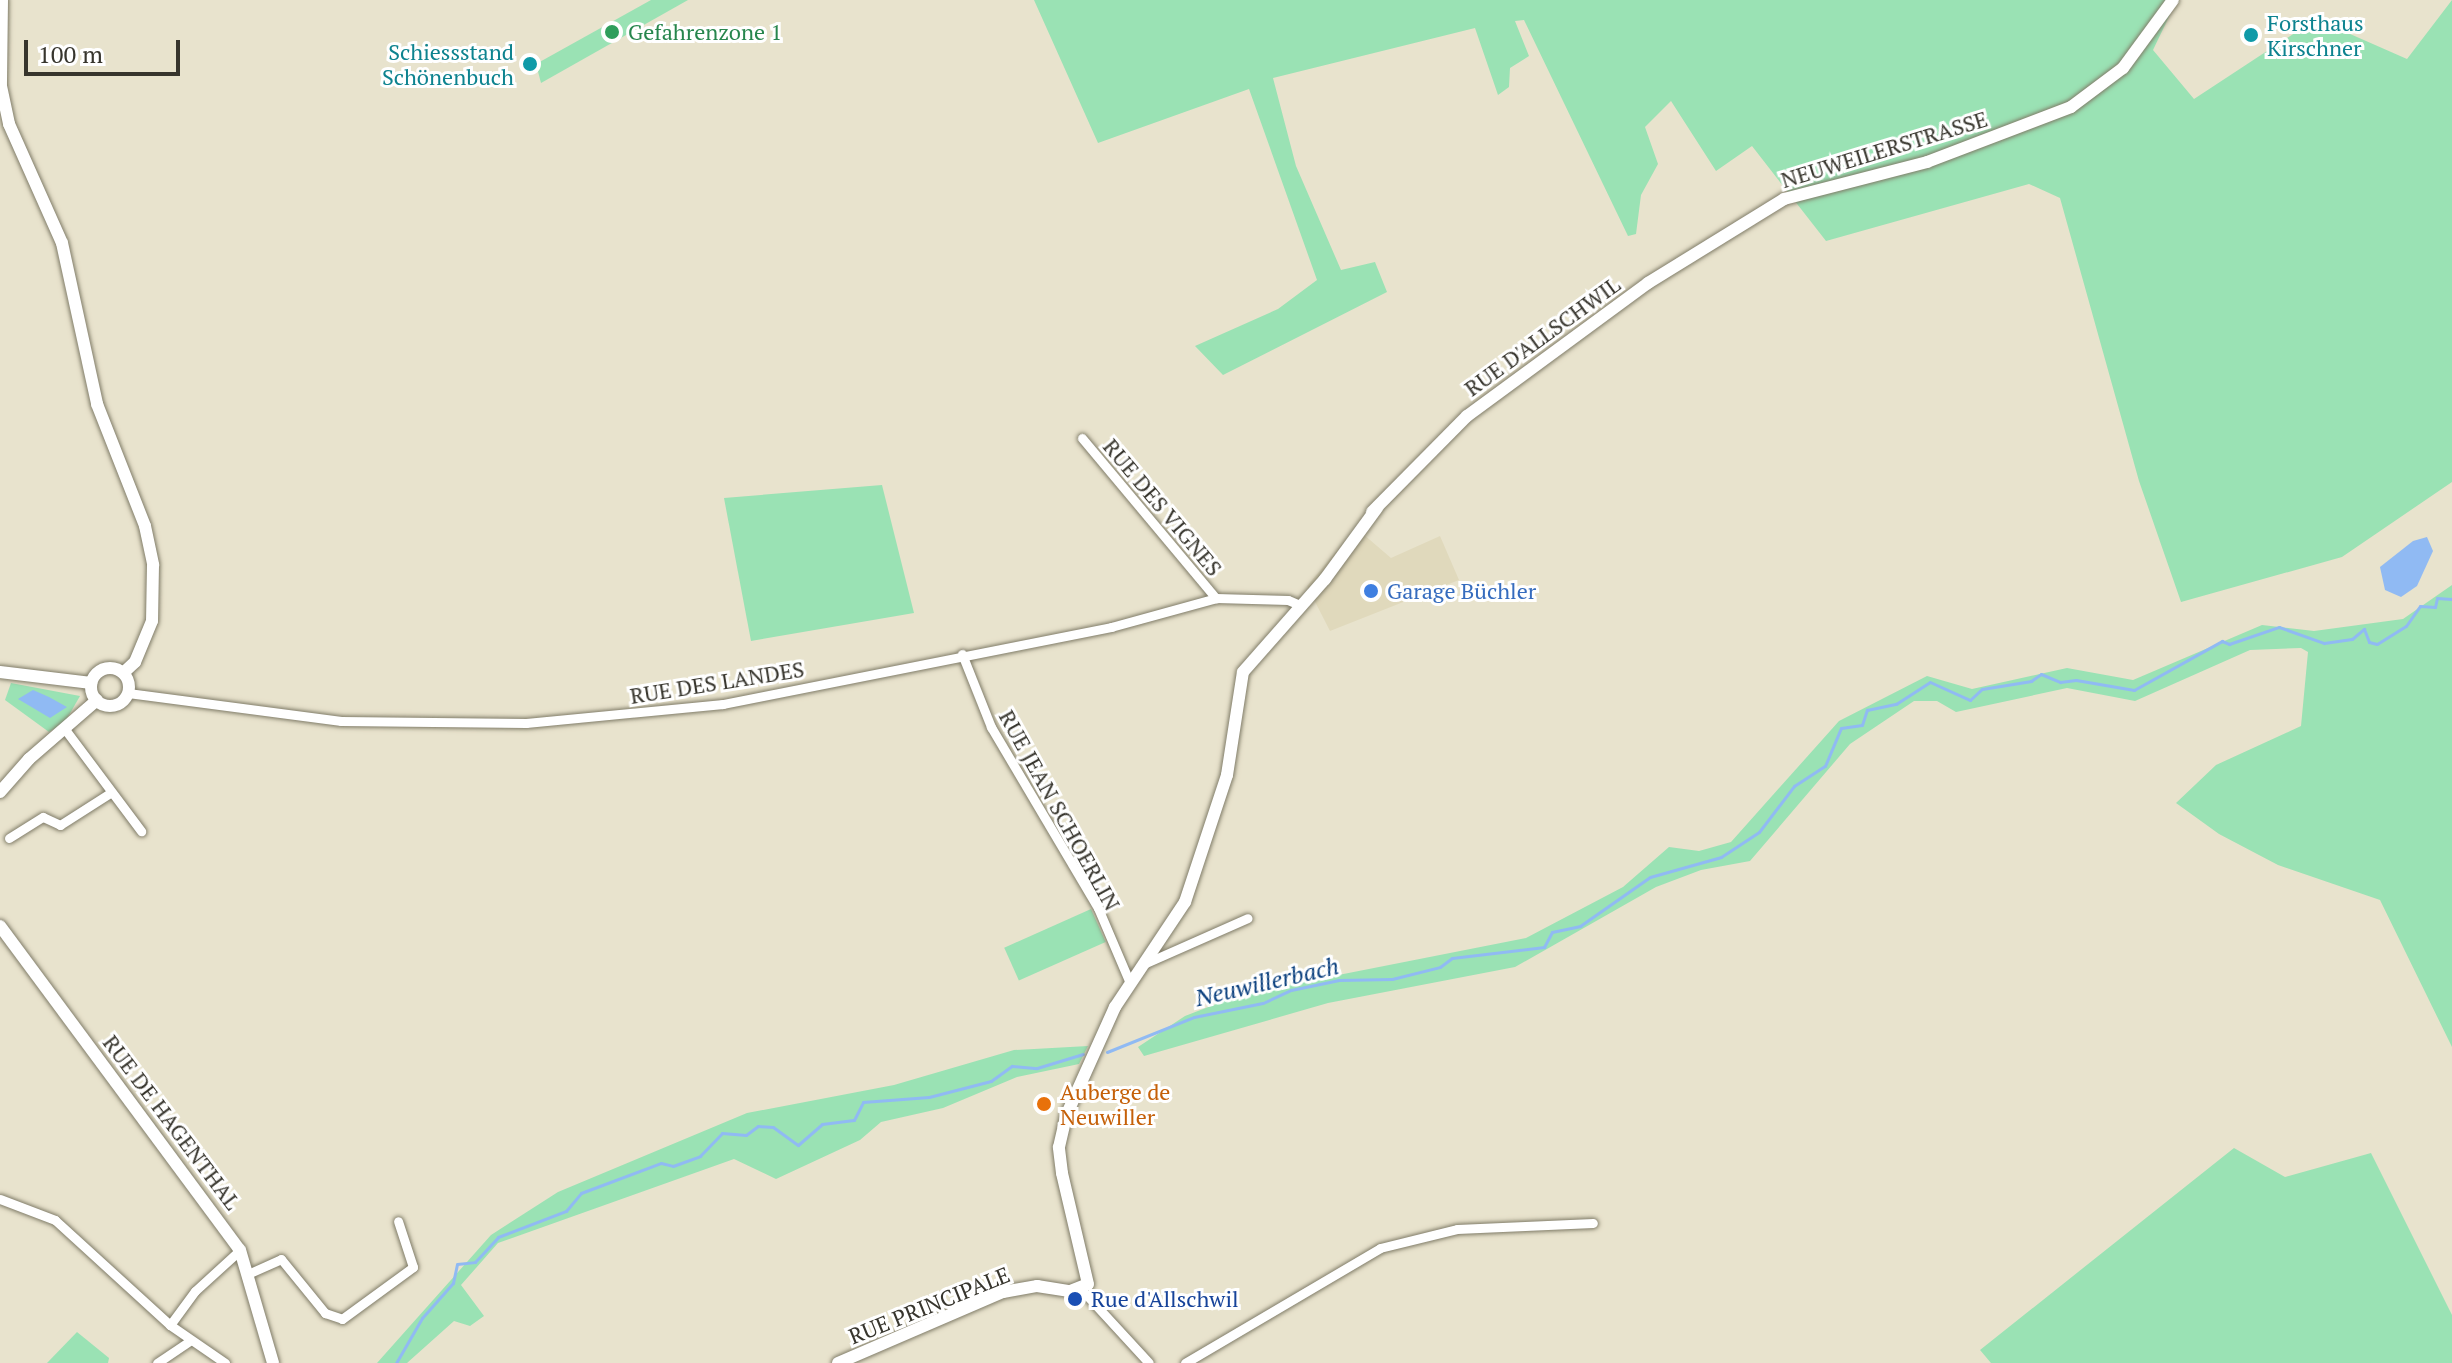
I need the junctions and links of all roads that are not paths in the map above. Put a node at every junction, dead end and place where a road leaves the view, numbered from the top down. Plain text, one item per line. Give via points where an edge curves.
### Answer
1 (2, 0) edge
2 (2173, 0) edge
3 (1, 86) edge
4 (1750, 218) joint
5 (1082, 438) dead end
6 (1216, 598) junction
7 (1302, 606) junction
8 (962, 654) junction
9 (0, 672) edge
10 (123, 673) junction
11 (91, 683) junction
12 (128, 693) junction
13 (97, 700) junction
14 (64, 728) junction
15 (0, 792) edge
16 (110, 793) junction
17 (141, 831) dead end
18 (9, 838) dead end
19 (1248, 918) dead end
20 (0, 926) edge
21 (1146, 963) junction
22 (1130, 983) junction
23 (0, 1199) edge
24 (398, 1221) dead end
25 (1593, 1223) dead end
26 (240, 1250) junction
27 (250, 1273) junction
28 (1081, 1289) junction
29 (170, 1325) junction
30 (190, 1341) junction
31 (157, 1363) edge
32 (225, 1363) edge
33 (273, 1363) edge
34 (838, 1363) edge
35 (1149, 1363) edge
36 (1185, 1363) edge

1 - 3 street
2 - 4 street, NEUWEILERSTRASSE via 2123,68 2071,107 1927,162 1828,184
3 - 10 street via 9,124 62,243 97,404 145,526 153,565 152,621 135,662
4 - 7 street, RUE D'ALLSCHWIL via 1648,283 1467,416 1377,508
5 - 6 street, RUE DES VIGNES
6 - 7 street, RUE DES LANDES via 1288,600
6 - 8 street, RUE DES LANDES via 1111,627
7 - 21 street, RUE D'ALLSCHWIL via 1243,672 1214,826 1185,902
8 - 12 street, RUE DES LANDES via 723,704 482,725 341,721
8 - 22 street, RUE JEAN SCHOERLIN via 991,727 1098,908
9 - 11 street
10 - 11 street via 107,668
10 - 12 street
11 - 13 street
12 - 13 street via 115,705
13 - 14 street
14 - 15 street
14 - 16 street
16 - 17 street
16 - 18 street via 60,825 43,817
19 - 21 street
20 - 26 street, RUE DE HAGENTHAL
21 - 22 street, RUE D'ALLSCHWIL
22 - 28 street, RUE D'ALLSCHWIL via 1060,1132 1062,1173 1089,1273
23 - 29 street via 55,1220
24 - 27 street via 413,1267 342,1319 325,1313 281,1259
25 - 36 street via 1457,1229 1380,1248
26 - 27 street, RUE DE HAGENTHAL
26 - 29 street via 195,1291
27 - 33 street, RUE DE HAGENTHAL
28 - 34 street, RUE PRINCIPALE via 1037,1286 1003,1292
28 - 35 street
29 - 30 street
30 - 31 street
30 - 32 street

